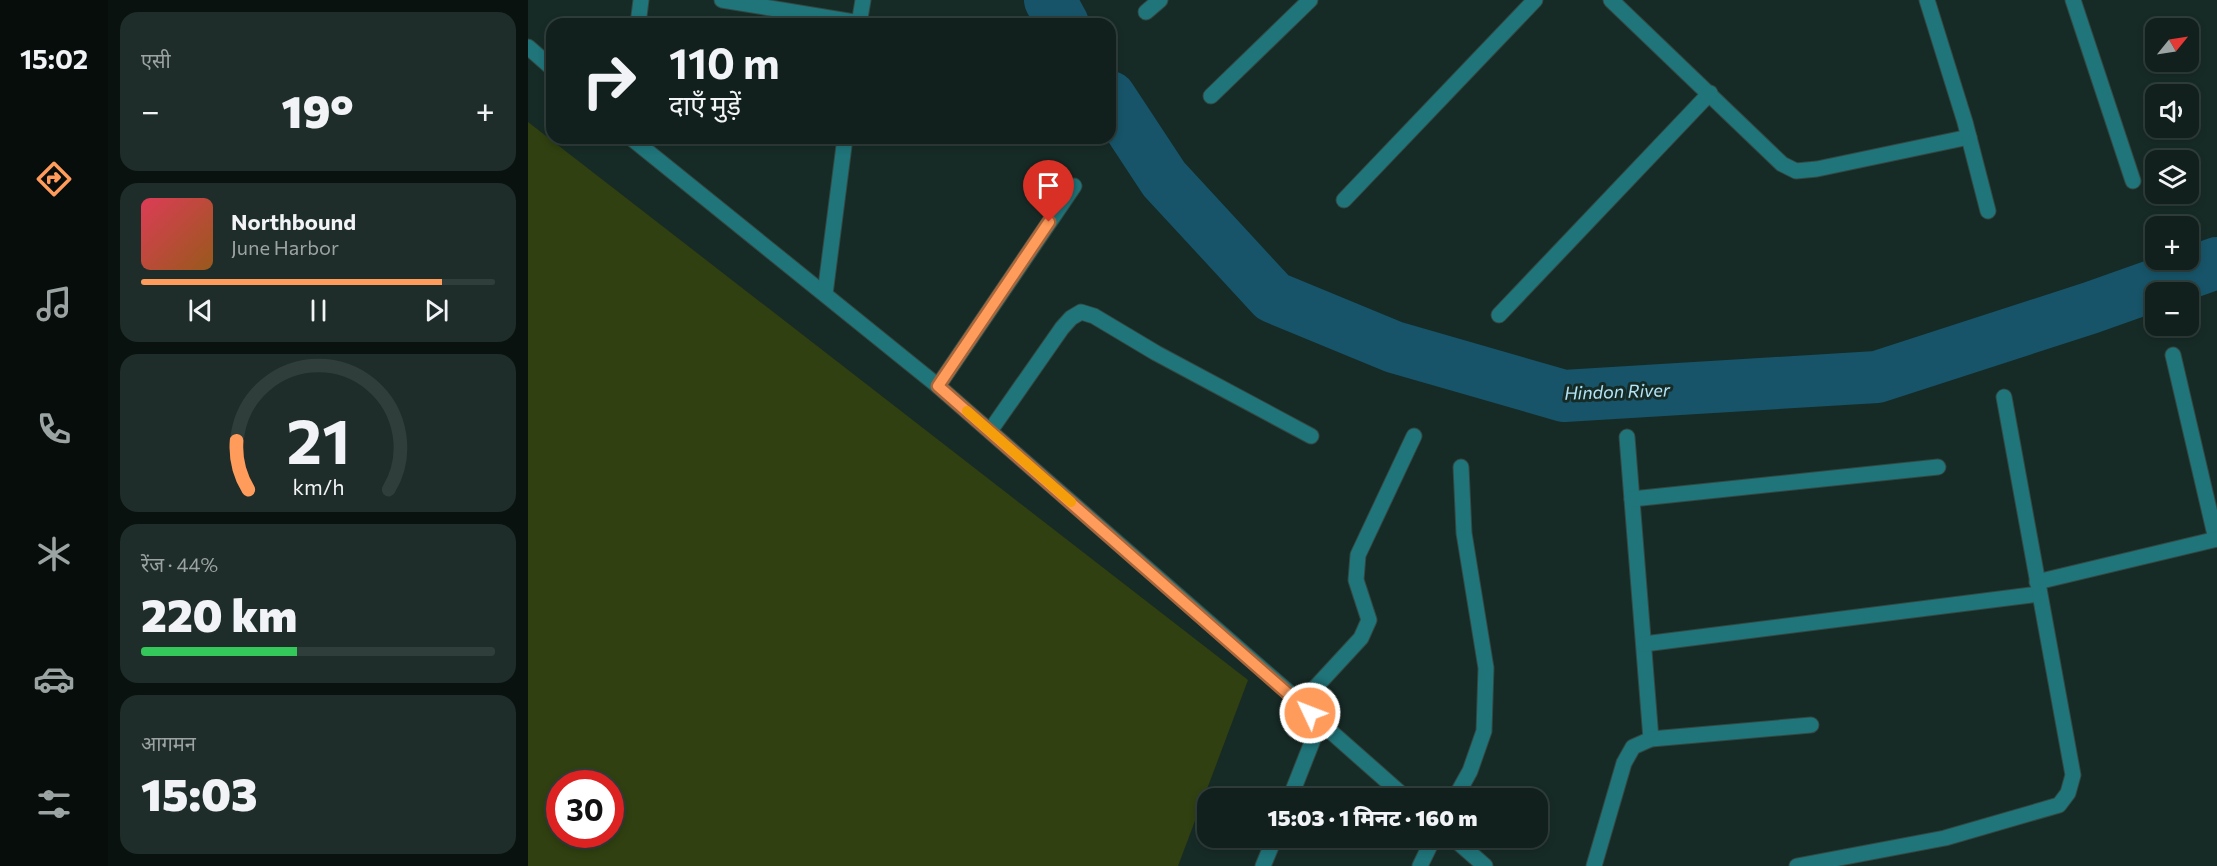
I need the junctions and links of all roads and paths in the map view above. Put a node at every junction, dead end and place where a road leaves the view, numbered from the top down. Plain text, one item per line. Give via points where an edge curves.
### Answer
1 (641, 0) edge
2 (722, 0) edge
3 (863, 0) edge
4 (1160, 0) edge
5 (1310, 0) edge
6 (1535, 0) edge
7 (1611, 0) edge
8 (1927, 0) edge
9 (2073, 0) edge
10 (1146, 12) dead end
11 (639, 18) edge
12 (829, 18) edge
13 (860, 18) edge
14 (528, 47) edge
15 (546, 63) edge
16 (1710, 93) junction
17 (1211, 96) dead end
18 (1969, 137) junction
19 (638, 144) edge
20 (844, 144) edge
21 (2133, 181) dead end
22 (1074, 186) dead end
23 (1344, 200) dead end
24 (1988, 211) dead end
25 (825, 294) junction
26 (1499, 315) dead end
27 (2173, 355) dead end
28 (938, 386) junction
29 (2004, 397) dead end
30 (990, 431) junction
31 (1311, 436) dead end
32 (1414, 436) dead end
33 (1627, 437) dead end
34 (1461, 467) dead end
35 (1938, 467) dead end
36 (1632, 499) junction
37 (2216, 539) edge
38 (2038, 588) junction
39 (1644, 645) junction
40 (1301, 703) junction
41 (1320, 722) junction
42 (1811, 725) dead end
43 (1652, 739) junction
44 (1294, 788) edge
45 (1395, 788) edge
46 (1461, 788) edge
47 (1270, 848) edge
48 (1429, 848) edge
49 (1465, 848) edge
50 (1263, 866) edge
51 (1420, 866) edge
52 (1485, 866) edge
53 (1594, 866) edge
54 (1797, 866) edge

1 - 11 street
2 - 12 street
3 - 13 street
4 - 10 street
5 - 17 street
6 - 23 street
7 - 16 street
8 - 18 street
9 - 21 street
14 - 15 street
16 - 18 street via 1782,164 1796,171 1817,170
16 - 26 street
18 - 24 street
19 - 25 street
20 - 25 street
22 - 28 street
25 - 28 street
27 - 37 street
28 - 30 street
29 - 38 street
30 - 31 street via 1062,328 1081,312
30 - 40 street
32 - 40 street via 1358,555 1356,580 1369,620 1361,638
33 - 36 street
34 - 46 street via 1464,533 1486,668 1484,731
35 - 36 street
36 - 39 street
37 - 38 street
38 - 39 street
38 - 54 street via 2073,775 2068,793 2059,805 1945,838
39 - 43 street
40 - 41 street
41 - 44 street
41 - 45 street
42 - 43 street
43 - 53 street via 1633,747 1624,763
47 - 50 street
48 - 51 street
49 - 52 street

